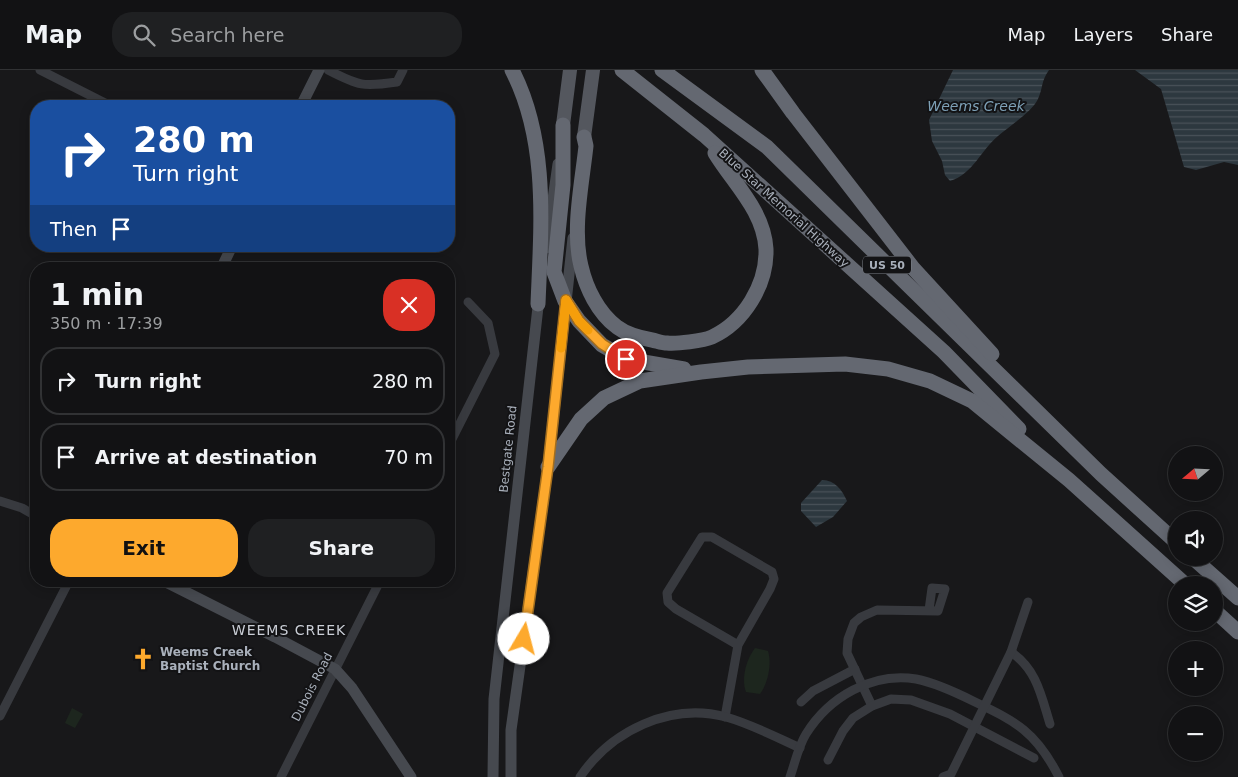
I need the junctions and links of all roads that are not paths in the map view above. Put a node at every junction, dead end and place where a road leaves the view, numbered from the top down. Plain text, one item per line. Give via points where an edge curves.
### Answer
1 (40, 70) edge
2 (320, 70) edge
3 (328, 70) edge
4 (403, 70) edge
5 (512, 70) edge
6 (570, 70) edge
7 (593, 70) edge
8 (622, 70) edge
9 (662, 70) edge
10 (756, 70) edge
11 (762, 70) edge
12 (99, 100) edge
13 (304, 100) edge
14 (793, 113) junction
15 (563, 126) junction
16 (704, 135) junction
17 (584, 137) junction
18 (566, 300) junction
19 (468, 302) dead end
20 (538, 304) junction
21 (701, 372) junction
22 (455, 433) edge
23 (548, 467) junction
24 (1101, 474) junction
25 (1069, 480) junction
26 (0, 501) edge
27 (30, 513) edge
28 (1168, 535) edge
29 (1202, 566) edge
30 (1176, 576) edge
31 (66, 587) edge
32 (176, 587) edge
33 (377, 587) edge
34 (1238, 598) edge
35 (1028, 602) dead end
36 (929, 610) dead end
37 (1223, 618) edge
38 (1238, 632) edge
39 (738, 645) junction
40 (1011, 652) junction
41 (335, 669) junction
42 (855, 669) junction
43 (862, 686) junction
44 (801, 702) dead end
45 (872, 706) junction
46 (984, 706) junction
47 (0, 716) edge
48 (725, 717) junction
49 (1050, 724) dead end
50 (975, 727) junction
51 (800, 748) junction
52 (1034, 758) dead end
53 (828, 760) dead end
54 (281, 777) edge
55 (411, 777) edge
56 (492, 777) edge
57 (511, 777) edge
58 (580, 777) edge
59 (790, 777) edge
60 (943, 777) edge
61 (1059, 777) edge

1 - 12 street
2 - 13 main road
3 - 4 street via 354,84 373,86 397,82
5 - 20 highway via 532,122 540,171
6 - 15 main road
7 - 17 main road
8 - 16 highway, Blue Star Memorial Highway / US 50
9 - 24 highway, US 50 via 767,147
10 - 14 highway
11 - 14 highway
14 - 24 highway via 914,268
15 - 18 highway via 564,184 554,272
15 - 20 main road, Bestgate Road
16 - 17 highway via 743,191 760,223 766,248 765,269 755,296 729,327 710,338 667,343 642,338 617,327 598,308 586,283 580,264 578,236 586,146
16 - 25 highway, Blue Star Memorial Highway / US 50 via 944,352
17 - 18 main road
18 - 21 highway via 579,321 602,344 626,359
18 - 23 main road
19 - 22 street via 488,323 495,354
20 - 56 main road, Bestgate Road via 494,699
21 - 23 highway via 640,381 604,398 581,418
21 - 25 highway via 845,364 888,369 921,379 972,402
23 - 57 main road via 511,730
24 - 28 highway, US 50
25 - 30 highway, US 50
26 - 27 street
29 - 34 highway
31 - 47 street
32 - 41 main road
33 - 41 street, Dubois Road
35 - 40 street
36 - 42 street via 877,610 861,617 854,623 848,639 847,653
37 - 38 highway
39 - 39 street via 770,590 774,579 772,572 712,537 702,537 667,593 668,602
39 - 48 street
40 - 46 street
40 - 49 street via 1023,660 1034,674
41 - 54 street, Dubois Road
41 - 55 main road via 352,688
42 - 43 street
42 - 44 street via 813,691
43 - 45 street
43 - 46 street via 896,678 915,679
43 - 51 street via 823,710
45 - 50 street via 891,699 911,700
45 - 53 street via 853,718
46 - 50 street
46 - 61 street via 1009,718 1037,741
48 - 51 street
48 - 58 street via 691,714 644,723 610,743
50 - 52 street
50 - 60 street via 951,774
51 - 59 street

